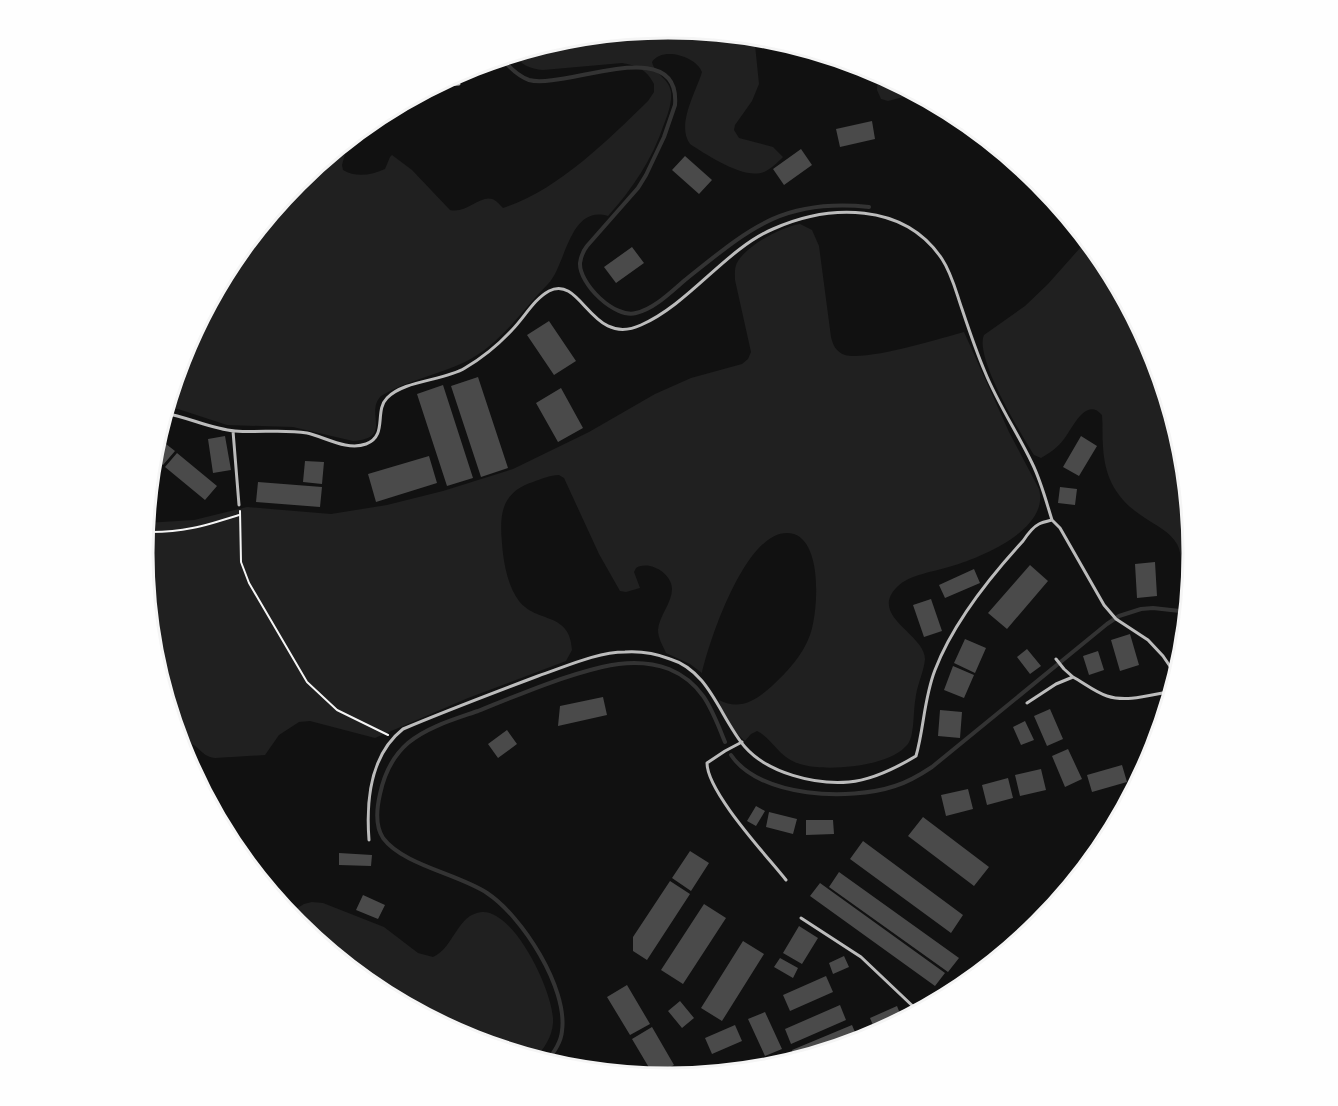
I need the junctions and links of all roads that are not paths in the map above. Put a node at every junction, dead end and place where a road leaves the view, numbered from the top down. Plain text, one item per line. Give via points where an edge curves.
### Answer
1 (456, 84) edge
2 (459, 84) dead end
3 (172, 415) edge
4 (233, 431) junction
5 (239, 506) road end
6 (1052, 520) junction
7 (1056, 659) dead end
8 (1171, 668) edge
9 (1073, 676) junction
10 (1165, 693) edge
11 (1027, 704) dead end
12 (742, 742) junction
13 (369, 840) dead end
14 (786, 880) dead end
15 (801, 918) dead end
16 (913, 1006) edge

1 - 2 lane
3 - 4 lane
4 - 5 lane
4 - 6 lane via 286,430 342,444 368,444 376,438 383,401 390,395 470,366 513,330 548,291 566,288 599,321 618,330 631,330 665,310 768,231 798,218 852,212 879,215 915,229 942,259 984,370 1033,463
6 - 8 lane via 1104,605 1116,619 1148,640
6 - 12 lane via 1037,525 1005,560 947,644 925,703 916,756 896,768 849,782 819,780 781,772 760,761
7 - 9 lane
9 - 10 lane via 1117,698
9 - 11 lane
12 - 13 lane via 708,689 693,672 672,659 625,651 596,657 433,716 393,737 372,782 367,811
12 - 14 lane via 713,758 707,772 729,809
15 - 16 lane via 861,957

